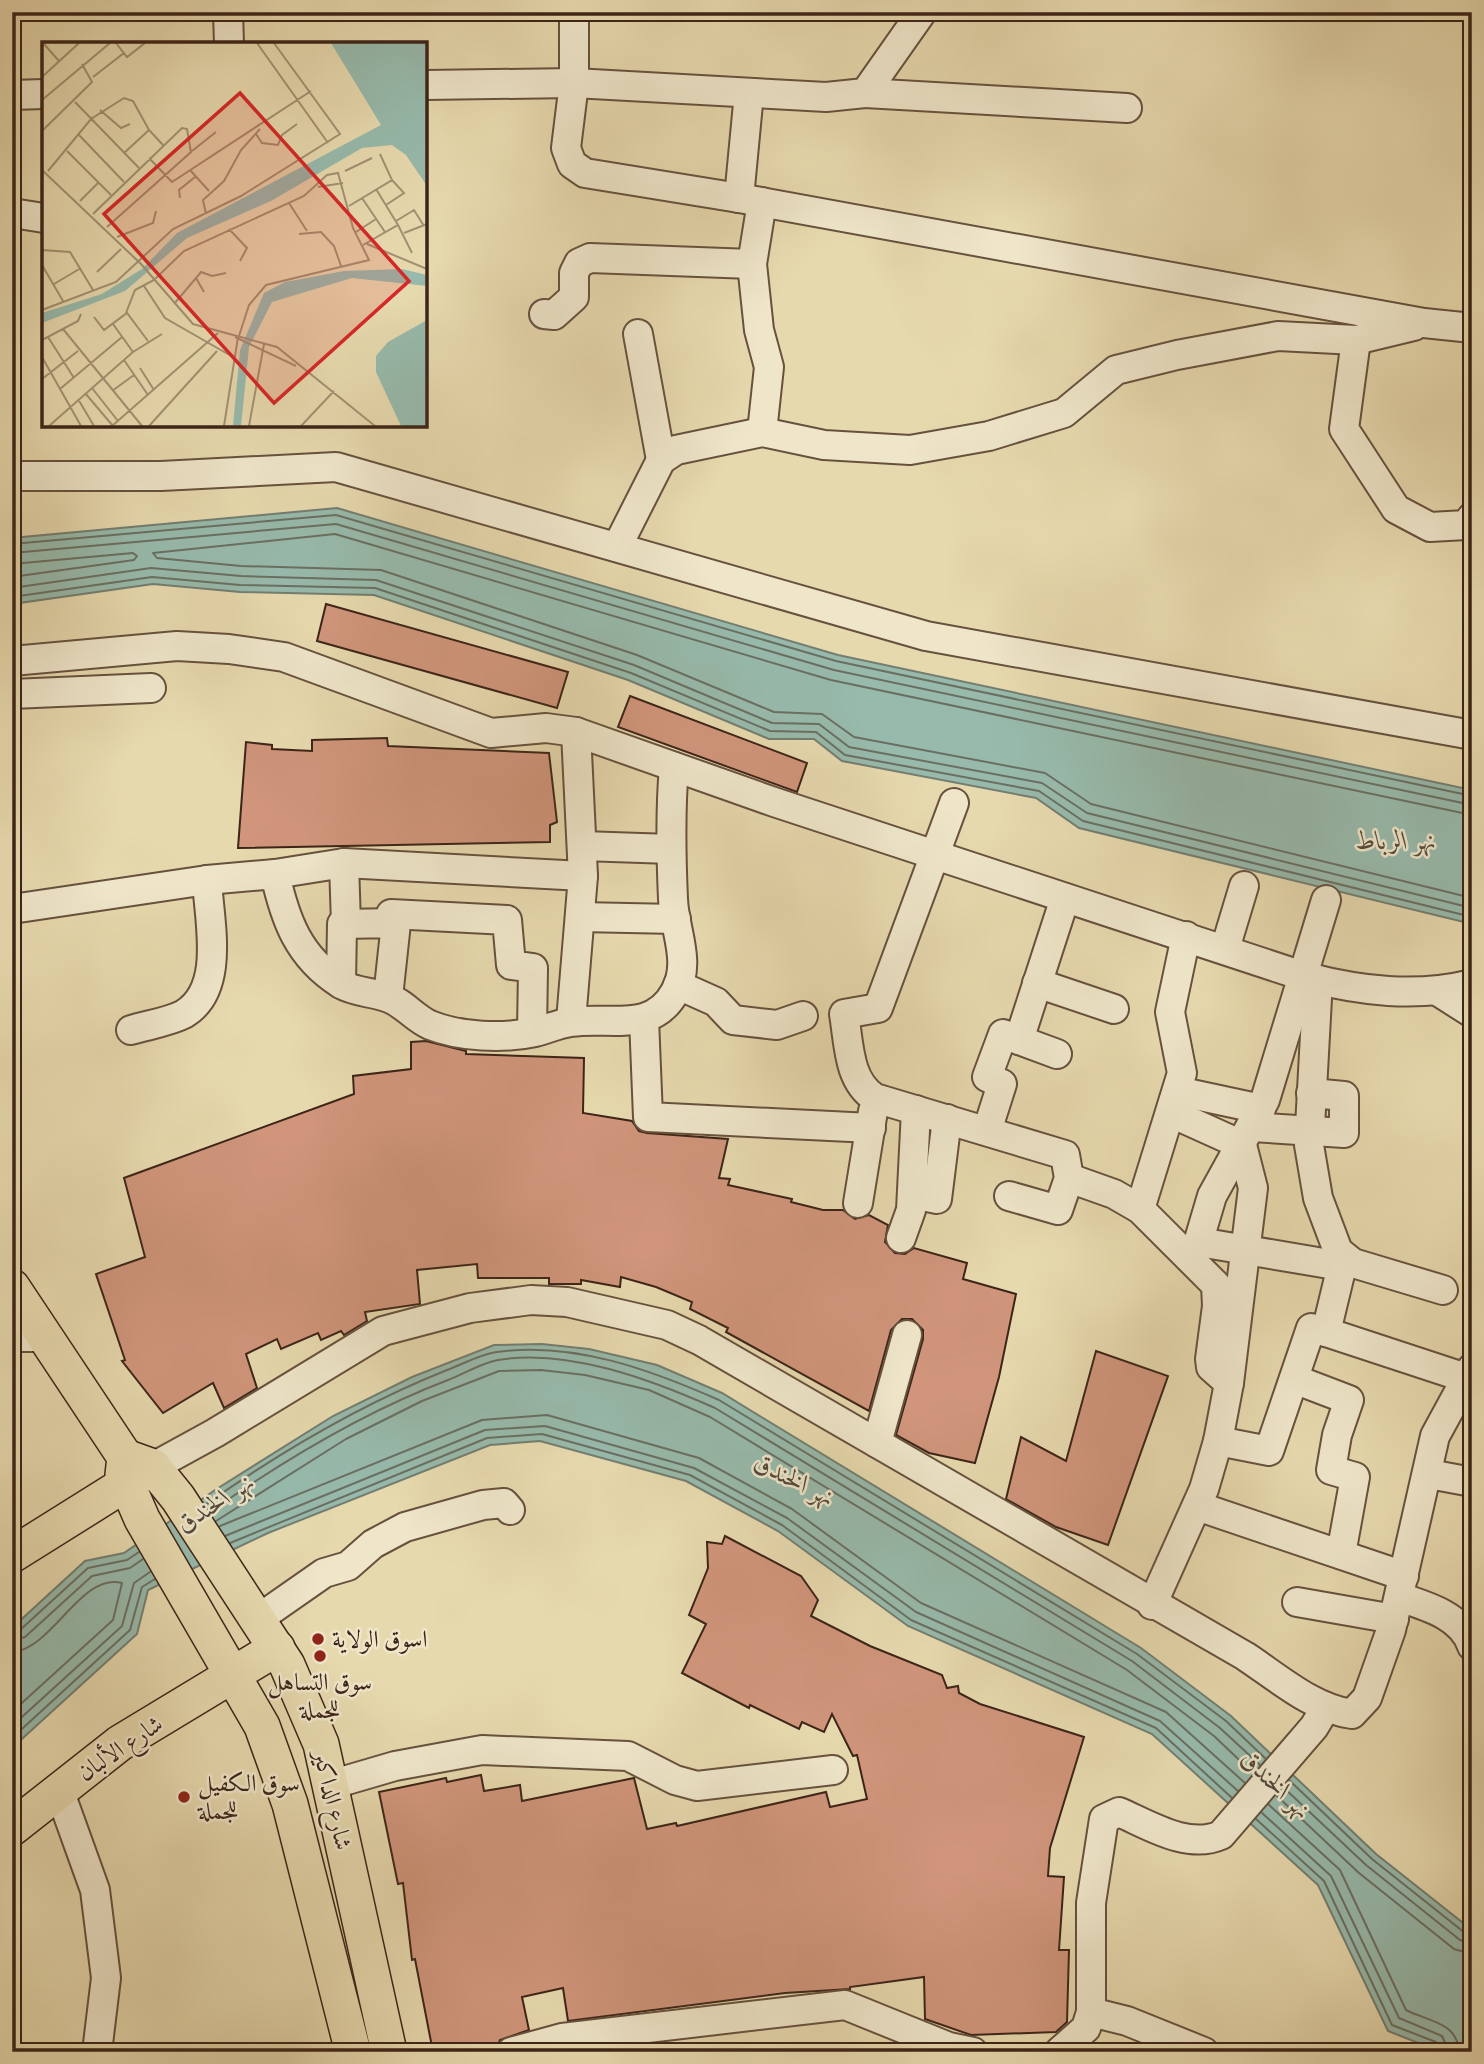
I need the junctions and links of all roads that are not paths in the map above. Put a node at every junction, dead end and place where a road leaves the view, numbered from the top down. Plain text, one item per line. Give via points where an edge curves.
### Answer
1 (228, 12) edge
2 (574, 12) edge
3 (922, 12) edge
4 (229, 42) edge
5 (574, 83) junction
6 (427, 85) edge
7 (749, 93) junction
8 (865, 93) junction
9 (42, 94) edge
10 (12, 95) edge
11 (1127, 108) dead end
12 (751, 200) junction
13 (12, 213) edge
14 (42, 218) edge
15 (752, 264) junction
16 (544, 314) dead end
17 (1424, 324) junction
18 (1472, 328) edge
19 (638, 334) dead end
20 (1356, 340) junction
21 (762, 432) junction
22 (661, 460) junction
23 (12, 477) edge
24 (1472, 517) edge
25 (617, 547) junction
26 (12, 661) edge
27 (151, 688) dead end
28 (12, 694) edge
29 (576, 732) junction
30 (1472, 735) edge
31 (674, 766) junction
32 (954, 803) dead end
33 (582, 846) junction
34 (671, 849) junction
35 (936, 855) junction
36 (344, 863) junction
37 (391, 865) junction
38 (275, 874) junction
39 (583, 876) junction
40 (207, 880) junction
41 (1244, 886) dead end
42 (1065, 898) junction
43 (1326, 900) dead end
44 (14, 903) edge
45 (580, 917) junction
46 (391, 918) junction
47 (676, 919) junction
48 (346, 924) junction
49 (1185, 936) junction
50 (1225, 949) junction
51 (1310, 978) junction
52 (1037, 983) junction
53 (341, 984) junction
54 (1472, 984) edge
55 (678, 985) junction
56 (1439, 992) junction
57 (388, 997) junction
58 (1114, 1009) dead end
59 (1472, 1013) edge
60 (803, 1016) dead end
61 (644, 1019) junction
62 (571, 1021) junction
63 (131, 1030) dead end
64 (533, 1032) junction
65 (1019, 1040) junction
66 (1057, 1054) dead end
67 (875, 1098) junction
68 (1174, 1102) junction
69 (916, 1110) junction
70 (947, 1119) junction
71 (1252, 1127) junction
72 (871, 1128) junction
73 (987, 1131) junction
74 (1309, 1132) junction
75 (1069, 1178) junction
76 (912, 1194) junction
77 (1009, 1196) dead end
78 (858, 1203) dead end
79 (1140, 1209) junction
80 (901, 1238) dead end
81 (1243, 1249) junction
82 (1196, 1251) junction
83 (1340, 1258) junction
84 (12, 1287) edge
85 (1443, 1290) dead end
86 (1326, 1332) junction
87 (907, 1335) dead end
88 (12, 1337) edge
89 (46, 1337) junction
90 (1470, 1376) edge
91 (1294, 1378) junction
92 (1229, 1383) junction
93 (1219, 1441) junction
94 (877, 1443) junction
95 (134, 1469) junction
96 (1429, 1474) junction
97 (1472, 1482) edge
98 (1197, 1506) junction
99 (510, 1510) dead end
100 (1341, 1554) junction
101 (12, 1555) edge
102 (1399, 1597) junction
103 (1297, 1602) dead end
104 (1152, 1605) junction
105 (1472, 1612) edge
106 (258, 1619) junction
107 (1472, 1646) edge
108 (277, 1648) junction
109 (233, 1676) junction
110 (1320, 1717) junction
111 (833, 1770) dead end
112 (330, 1785) junction
113 (60, 1790) junction
114 (12, 1828) edge
115 (1091, 2012) junction
116 (97, 2052) edge
117 (353, 2052) edge
118 (388, 2052) edge
119 (511, 2052) edge
120 (972, 2052) edge
121 (1059, 2052) edge
122 (1204, 2052) edge

1 - 4 street
2 - 5 street
3 - 8 street
5 - 6 street
5 - 7 street
5 - 12 street via 566,148 572,164 585,173
7 - 8 street via 826,97
7 - 12 street
8 - 11 street
9 - 10 street
12 - 15 street
12 - 17 street
13 - 14 street
15 - 16 street via 590,258 579,263 574,273 574,297 554,315
15 - 21 street via 759,330 769,367
17 - 18 street
17 - 20 street
19 - 22 street
20 - 21 street via 1279,336 1116,370 1065,413 989,436 910,450 824,445
20 - 24 street via 1343,429 1396,509 1430,527 1466,525
21 - 22 street via 676,450
22 - 25 street
23 - 25 street via 161,476 336,467
25 - 30 street via 926,636
26 - 29 street via 177,646 229,649 284,657 491,733 546,728
27 - 28 street
29 - 31 street
29 - 33 street
31 - 34 street
31 - 35 street
32 - 35 street
33 - 34 street
33 - 39 street
34 - 47 street
35 - 42 street
35 - 67 street via 878,1008 844,1014 855,1078
36 - 37 street
36 - 38 street
36 - 48 street
37 - 39 street
37 - 46 street
38 - 40 street
38 - 53 street via 285,919 296,938
39 - 45 street
40 - 44 street
40 - 63 street via 210,974 203,996 183,1014
41 - 50 street
42 - 49 street
42 - 52 street
43 - 51 street
45 - 47 street
45 - 62 street
46 - 48 street
46 - 57 street via 396,923
46 - 64 street via 507,920 512,965 533,968
47 - 55 street via 683,959
48 - 53 street via 342,924
49 - 50 street
49 - 68 street via 1170,1012 1182,1063
50 - 51 street
51 - 56 street via 1357,989
51 - 71 street
51 - 74 street
52 - 58 street
52 - 65 street
53 - 57 street
54 - 56 street
55 - 60 street via 716,1002 733,1020 777,1025
55 - 61 street via 665,1005
56 - 59 street
57 - 64 street via 416,1018 450,1031 502,1036
61 - 62 street via 637,1023
61 - 72 street via 648,1117
62 - 64 street
65 - 66 street
65 - 73 street via 1003,1034 987,1077 1002,1084
67 - 69 street
67 - 72 street
68 - 71 street
68 - 71 street
68 - 79 street
69 - 70 street
69 - 76 street
70 - 73 street
70 - 76 street via 937,1199
71 - 74 street
71 - 81 street via 1253,1188
71 - 82 street via 1212,1196
72 - 78 street
73 - 75 street via 1065,1154
74 - 83 street via 1318,1198
75 - 77 street via 1058,1210
75 - 79 street via 1126,1199
76 - 80 street
79 - 82 street
81 - 82 street
81 - 83 street
81 - 92 street
82 - 92 street via 1216,1285 1211,1367
83 - 85 street
83 - 86 street
84 - 89 main road
86 - 90 street
86 - 91 street via 1311,1328
87 - 94 street
88 - 89 street
89 - 95 main road
90 - 96 street via 1435,1436
91 - 93 street via 1269,1451
91 - 100 street via 1349,1400 1331,1470 1355,1477
92 - 93 street
93 - 98 street
94 - 95 street via 667,1325 596,1307 531,1300 470,1308 383,1331 215,1433
94 - 104 street
95 - 101 main road
95 - 106 main road, شارع الداكير via 178,1498
95 - 109 main road, شارع الداكير via 142,1519
96 - 97 street
96 - 102 street
98 - 100 street
98 - 104 street
99 - 106 street via 504,1503 482,1505 405,1527 373,1544 348,1566 324,1573
100 - 102 street
102 - 103 street
102 - 105 street
102 - 107 street via 1451,1619 1468,1633
102 - 110 street via 1367,1698 1352,1714
104 - 110 street via 1245,1656
106 - 108 main road, شارع الداكير
108 - 109 main road, شارع الألبان
108 - 112 main road, شارع الداكير via 321,1744
109 - 113 main road, شارع الألبان via 120,1743
109 - 117 main road, شارع الداكير via 262,1726 290,1804
110 - 115 street via 1221,1835 1201,1839 1170,1835 1119,1812 1104,1818 1091,1903
111 - 112 street via 697,1786 628,1756 482,1750 395,1766
112 - 118 main road, شارع الداكير
113 - 114 main road, شارع الألبان
113 - 116 street via 95,1890 107,1978
115 - 121 street via 1086,2028
115 - 122 street via 1127,2021
119 - 120 street via 562,2038 845,2004

